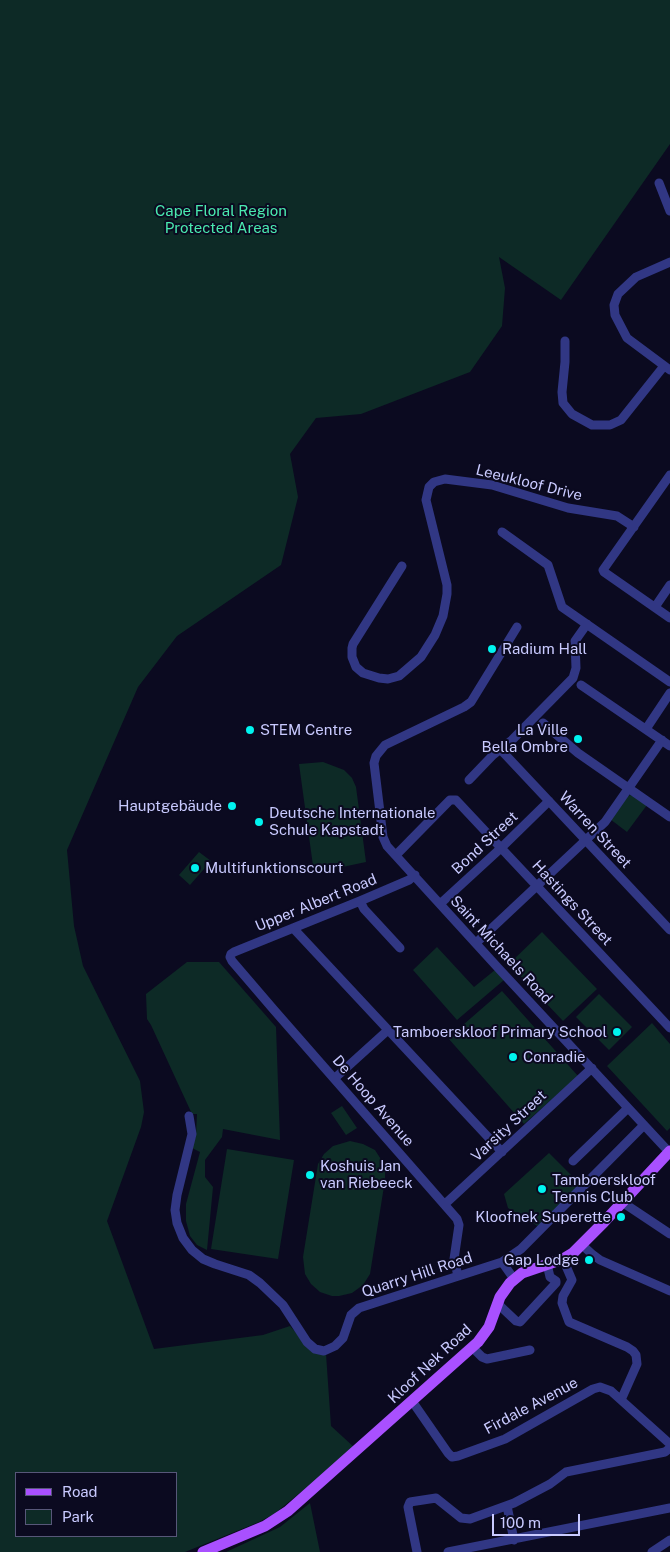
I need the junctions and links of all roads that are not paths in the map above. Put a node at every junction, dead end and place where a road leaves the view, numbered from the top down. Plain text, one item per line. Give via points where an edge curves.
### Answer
1 (659, 183) dead end
2 (670, 211) edge
3 (670, 262) edge
4 (565, 342) dead end
5 (667, 368) edge
6 (670, 475) edge
7 (634, 527) junction
8 (502, 532) dead end
9 (402, 566) dead end
10 (670, 585) edge
11 (655, 607) junction
12 (670, 618) edge
13 (587, 624) junction
14 (517, 627) dead end
15 (670, 682) edge
16 (581, 685) dead end
17 (670, 693) edge
18 (543, 722) dead end
19 (646, 729) junction
20 (666, 743) edge
21 (500, 749) junction
22 (469, 780) dead end
23 (628, 789) junction
24 (549, 801) junction
25 (670, 817) edge
26 (586, 840) junction
27 (501, 848) junction
28 (396, 854) junction
29 (415, 875) junction
30 (537, 886) junction
31 (360, 901) junction
32 (440, 904) junction
33 (293, 928) junction
34 (670, 930) edge
35 (476, 943) junction
36 (400, 948) dead end
37 (230, 957) joint
38 (670, 1028) edge
39 (388, 1030) junction
40 (592, 1068) junction
41 (336, 1078) junction
42 (628, 1108) junction
43 (189, 1116) dead end
44 (644, 1124) junction
45 (502, 1152) junction
46 (670, 1152) edge
47 (573, 1161) dead end
48 (622, 1202) junction
49 (445, 1204) junction
50 (670, 1234) edge
51 (582, 1244) junction
52 (563, 1259) junction
53 (502, 1262) junction
54 (547, 1264) junction
55 (458, 1276) junction
56 (514, 1279) junction
57 (670, 1291) edge
58 (498, 1304) junction
59 (472, 1347) junction
60 (530, 1350) dead end
61 (621, 1400) junction
62 (412, 1401) junction
63 (670, 1446) edge
64 (508, 1506) junction
65 (670, 1508) edge
66 (514, 1540) junction
67 (670, 1540) edge
68 (460, 1551) edge
69 (203, 1552) edge
70 (417, 1552) edge
71 (448, 1552) edge
72 (652, 1552) edge

1 - 2 street
3 - 5 street via 636,277 618,294 614,305 615,315 627,338
4 - 5 street via 563,403 572,414 592,425 610,425 621,420
6 - 7 street
7 - 9 street, Leeukloof Drive via 617,516 568,508 492,485 445,479 434,482 429,487 426,500 447,585 443,616 421,657 399,676 379,678 356,667 352,648
7 - 11 street via 603,570
8 - 13 street via 548,565 561,606
10 - 11 street
11 - 12 street
13 - 15 street
13 - 21 street via 575,641 573,678
14 - 28 street, Saint Michaels Road via 471,702 385,745 376,756 374,763 383,837
16 - 19 street
17 - 19 street
18 - 23 street
19 - 20 street
20 - 23 street
21 - 22 street
21 - 24 street, Warren Street
23 - 25 street
23 - 26 street via 606,822
24 - 26 street, Warren Street
24 - 27 street, Bond Street
26 - 30 street
26 - 34 street, Warren Street
27 - 28 street, Hastings Street via 453,799
27 - 30 street, Hastings Street
27 - 32 street, Bond Street
28 - 29 street, Saint Michaels Road
29 - 31 street, Upper Albert Road
29 - 32 street, Saint Michaels Road
30 - 35 street
30 - 38 street, Hastings Street
31 - 33 street, Upper Albert Road
31 - 36 street
32 - 35 street, Saint Michaels Road
33 - 37 street, Upper Albert Road via 234,952
33 - 39 street
35 - 40 street, Saint Michaels Road
37 - 41 street, De Hoop Avenue
39 - 41 street
39 - 45 street
40 - 42 street, Saint Michaels Road
40 - 45 street, Varsity Street
41 - 49 street, De Hoop Avenue
42 - 44 street, Saint Michaels Road
42 - 47 street
43 - 55 street, Quarry Hill Road via 192,1134 175,1210 183,1238 203,1259 249,1275 260,1283 282,1305 315,1349 324,1351 335,1346 356,1310
44 - 46 street, Saint Michaels Road
44 - 53 street, Quarry Hill Road via 520,1250
45 - 49 street, Varsity Street
46 - 48 main road, Kloof Nek Road
48 - 50 street
48 - 51 main road, Kloof Nek Road
49 - 55 street, De Hoop Avenue via 459,1223 454,1259
51 - 52 main road, Kloof Nek Road
51 - 57 street via 600,1260
52 - 54 main road, Kloof Nek Road
52 - 61 street via 572,1280 562,1303 569,1322 628,1347 636,1355 637,1364
53 - 55 street, Quarry Hill Road
53 - 56 street
54 - 56 main road, Kloof Nek Road
54 - 58 street via 550,1277 556,1284 520,1322
56 - 58 main road, Kloof Nek Road
58 - 59 main road, Kloof Nek Road via 489,1327
59 - 60 street via 487,1359
59 - 62 main road, Kloof Nek Road
61 - 62 street, Firdale Avenue via 608,1388 596,1387 505,1439 455,1457 448,1453
61 - 63 street, Firdale Avenue
62 - 69 main road, Kloof Nek Road via 281,1516
63 - 64 street via 665,1452 566,1472
64 - 66 street
64 - 70 street via 467,1520 436,1498 410,1502 408,1507
65 - 66 street
66 - 68 street
67 - 72 street
68 - 71 street

